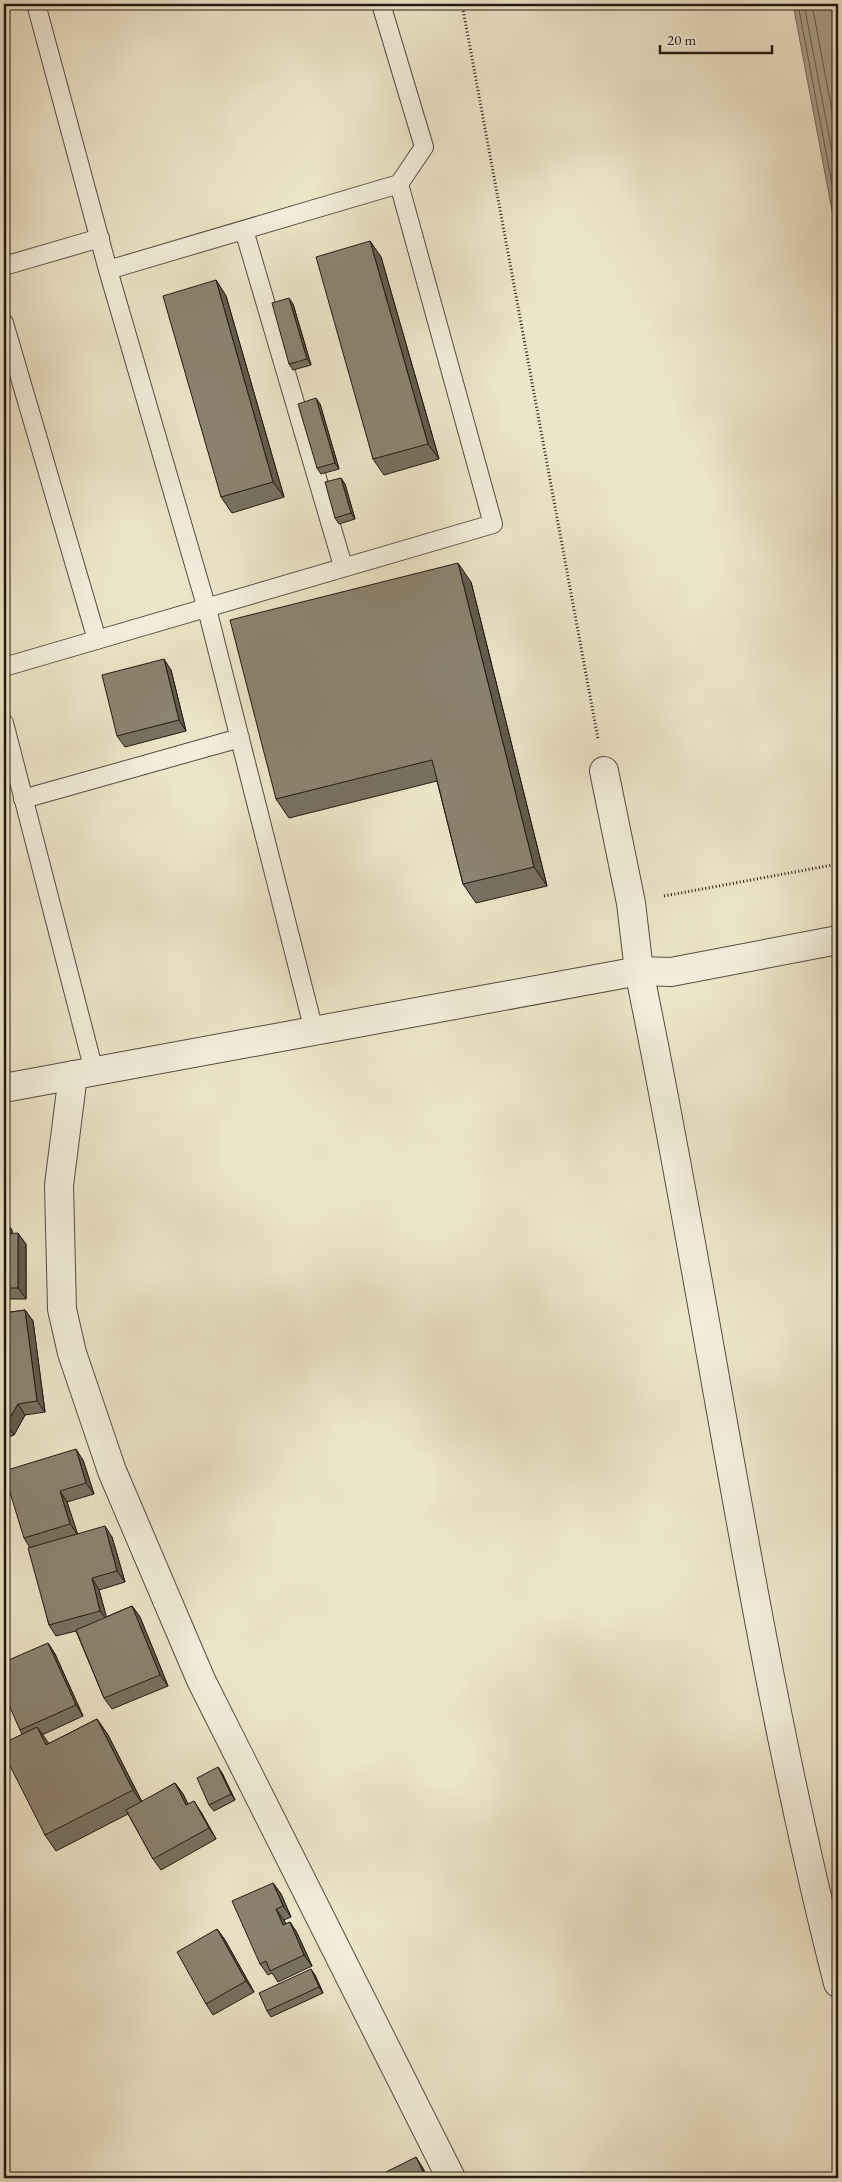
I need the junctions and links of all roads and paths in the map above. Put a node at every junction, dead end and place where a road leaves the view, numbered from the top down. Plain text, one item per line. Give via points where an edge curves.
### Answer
1 (36, 4) edge
2 (381, 4) edge
3 (462, 4) edge
4 (399, 184) junction
5 (244, 230) junction
6 (100, 238) junction
7 (4, 266) edge
8 (108, 270) junction
9 (4, 323) edge
10 (343, 566) junction
11 (207, 609) junction
12 (97, 640) junction
13 (4, 667) edge
14 (4, 723) edge
15 (240, 738) junction
16 (604, 771) joint
17 (23, 799) junction
18 (838, 864) edge
19 (663, 897) dead end
20 (838, 940) edge
21 (640, 971) junction
22 (314, 1031) junction
23 (84, 1073) junction
24 (4, 1088) edge
25 (838, 1983) edge
26 (451, 2178) edge

1 - 6 lane
2 - 4 lane via 424,147
3 - 16 path
4 - 5 lane
4 - 10 lane via 493,524
5 - 8 lane
5 - 10 lane
6 - 7 lane
6 - 8 lane
8 - 11 lane
9 - 12 lane
10 - 11 lane
11 - 12 lane
11 - 15 lane
12 - 13 lane
14 - 17 lane
15 - 17 lane
15 - 22 lane
16 - 21 street via 631,903
17 - 23 lane
18 - 19 path
20 - 21 street via 671,972
21 - 22 street
21 - 25 street via 750,1575 813,1884
22 - 23 street
23 - 24 street
23 - 26 street via 59,1185 62,1309 72,1353 106,1452 201,1680

